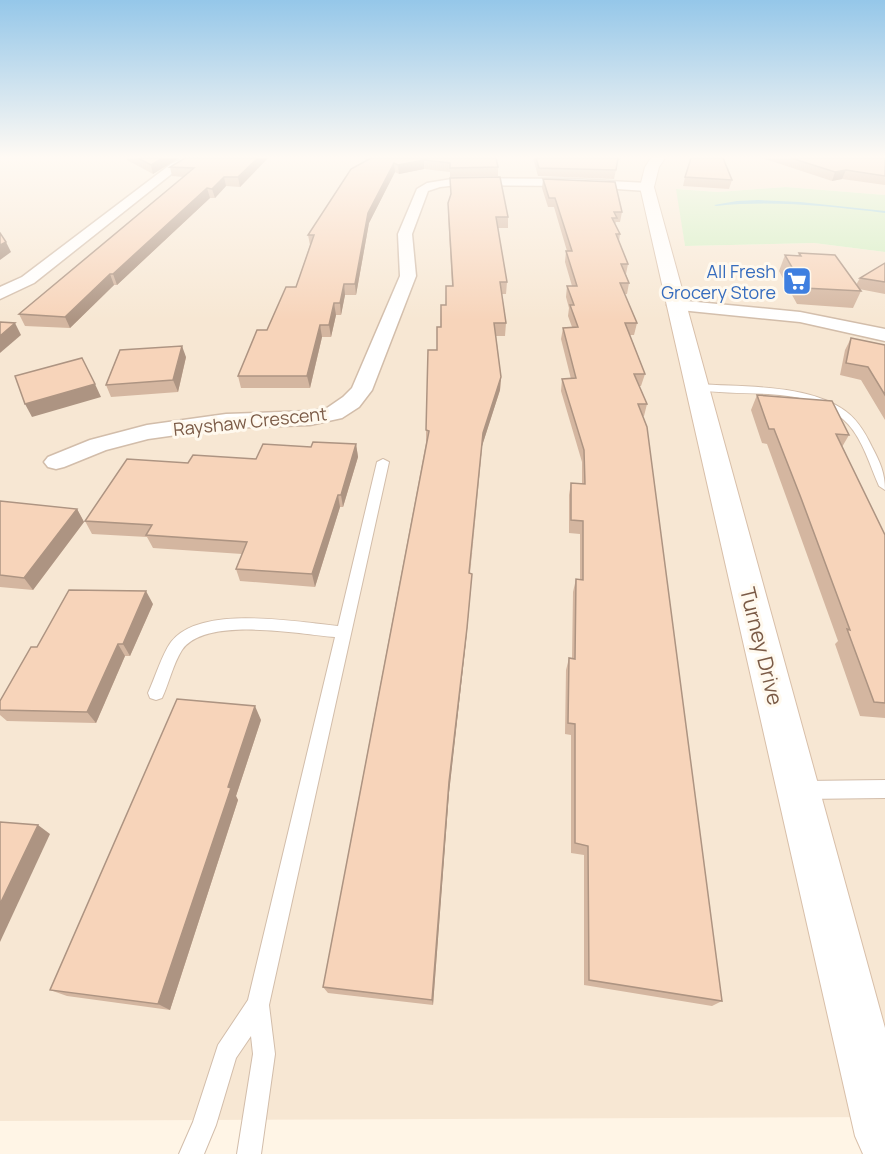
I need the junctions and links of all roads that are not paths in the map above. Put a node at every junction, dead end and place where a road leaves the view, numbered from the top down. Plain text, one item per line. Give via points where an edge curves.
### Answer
1 (116, 212) edge
2 (414, 212) edge
3 (659, 212) edge
4 (0, 294) edge
5 (676, 305) junction
6 (885, 335) edge
7 (697, 387) junction
8 (57, 462) dead end
9 (382, 462) dead end
10 (885, 486) edge
11 (344, 632) junction
12 (156, 693) dead end
13 (885, 789) edge
14 (798, 790) junction
15 (258, 1005) junction
16 (885, 1136) edge
17 (191, 1154) edge
18 (249, 1154) edge

1 - 4 street via 28,280
2 - 8 street, Rayshaw Crescent via 405,234 408,276 362,390 351,402 334,413 310,418 226,421 147,432 98,445
3 - 5 street, Turney Drive
5 - 6 street via 800,317
5 - 7 street, Turney Drive
7 - 10 lane via 800,396 840,411 853,422
7 - 14 street, Turney Drive
9 - 11 lane
11 - 12 lane via 236,623 215,625 177,645
11 - 15 lane
13 - 14 lane
14 - 16 street, Turney Drive
15 - 17 lane via 226,1053
15 - 18 lane via 264,1054

